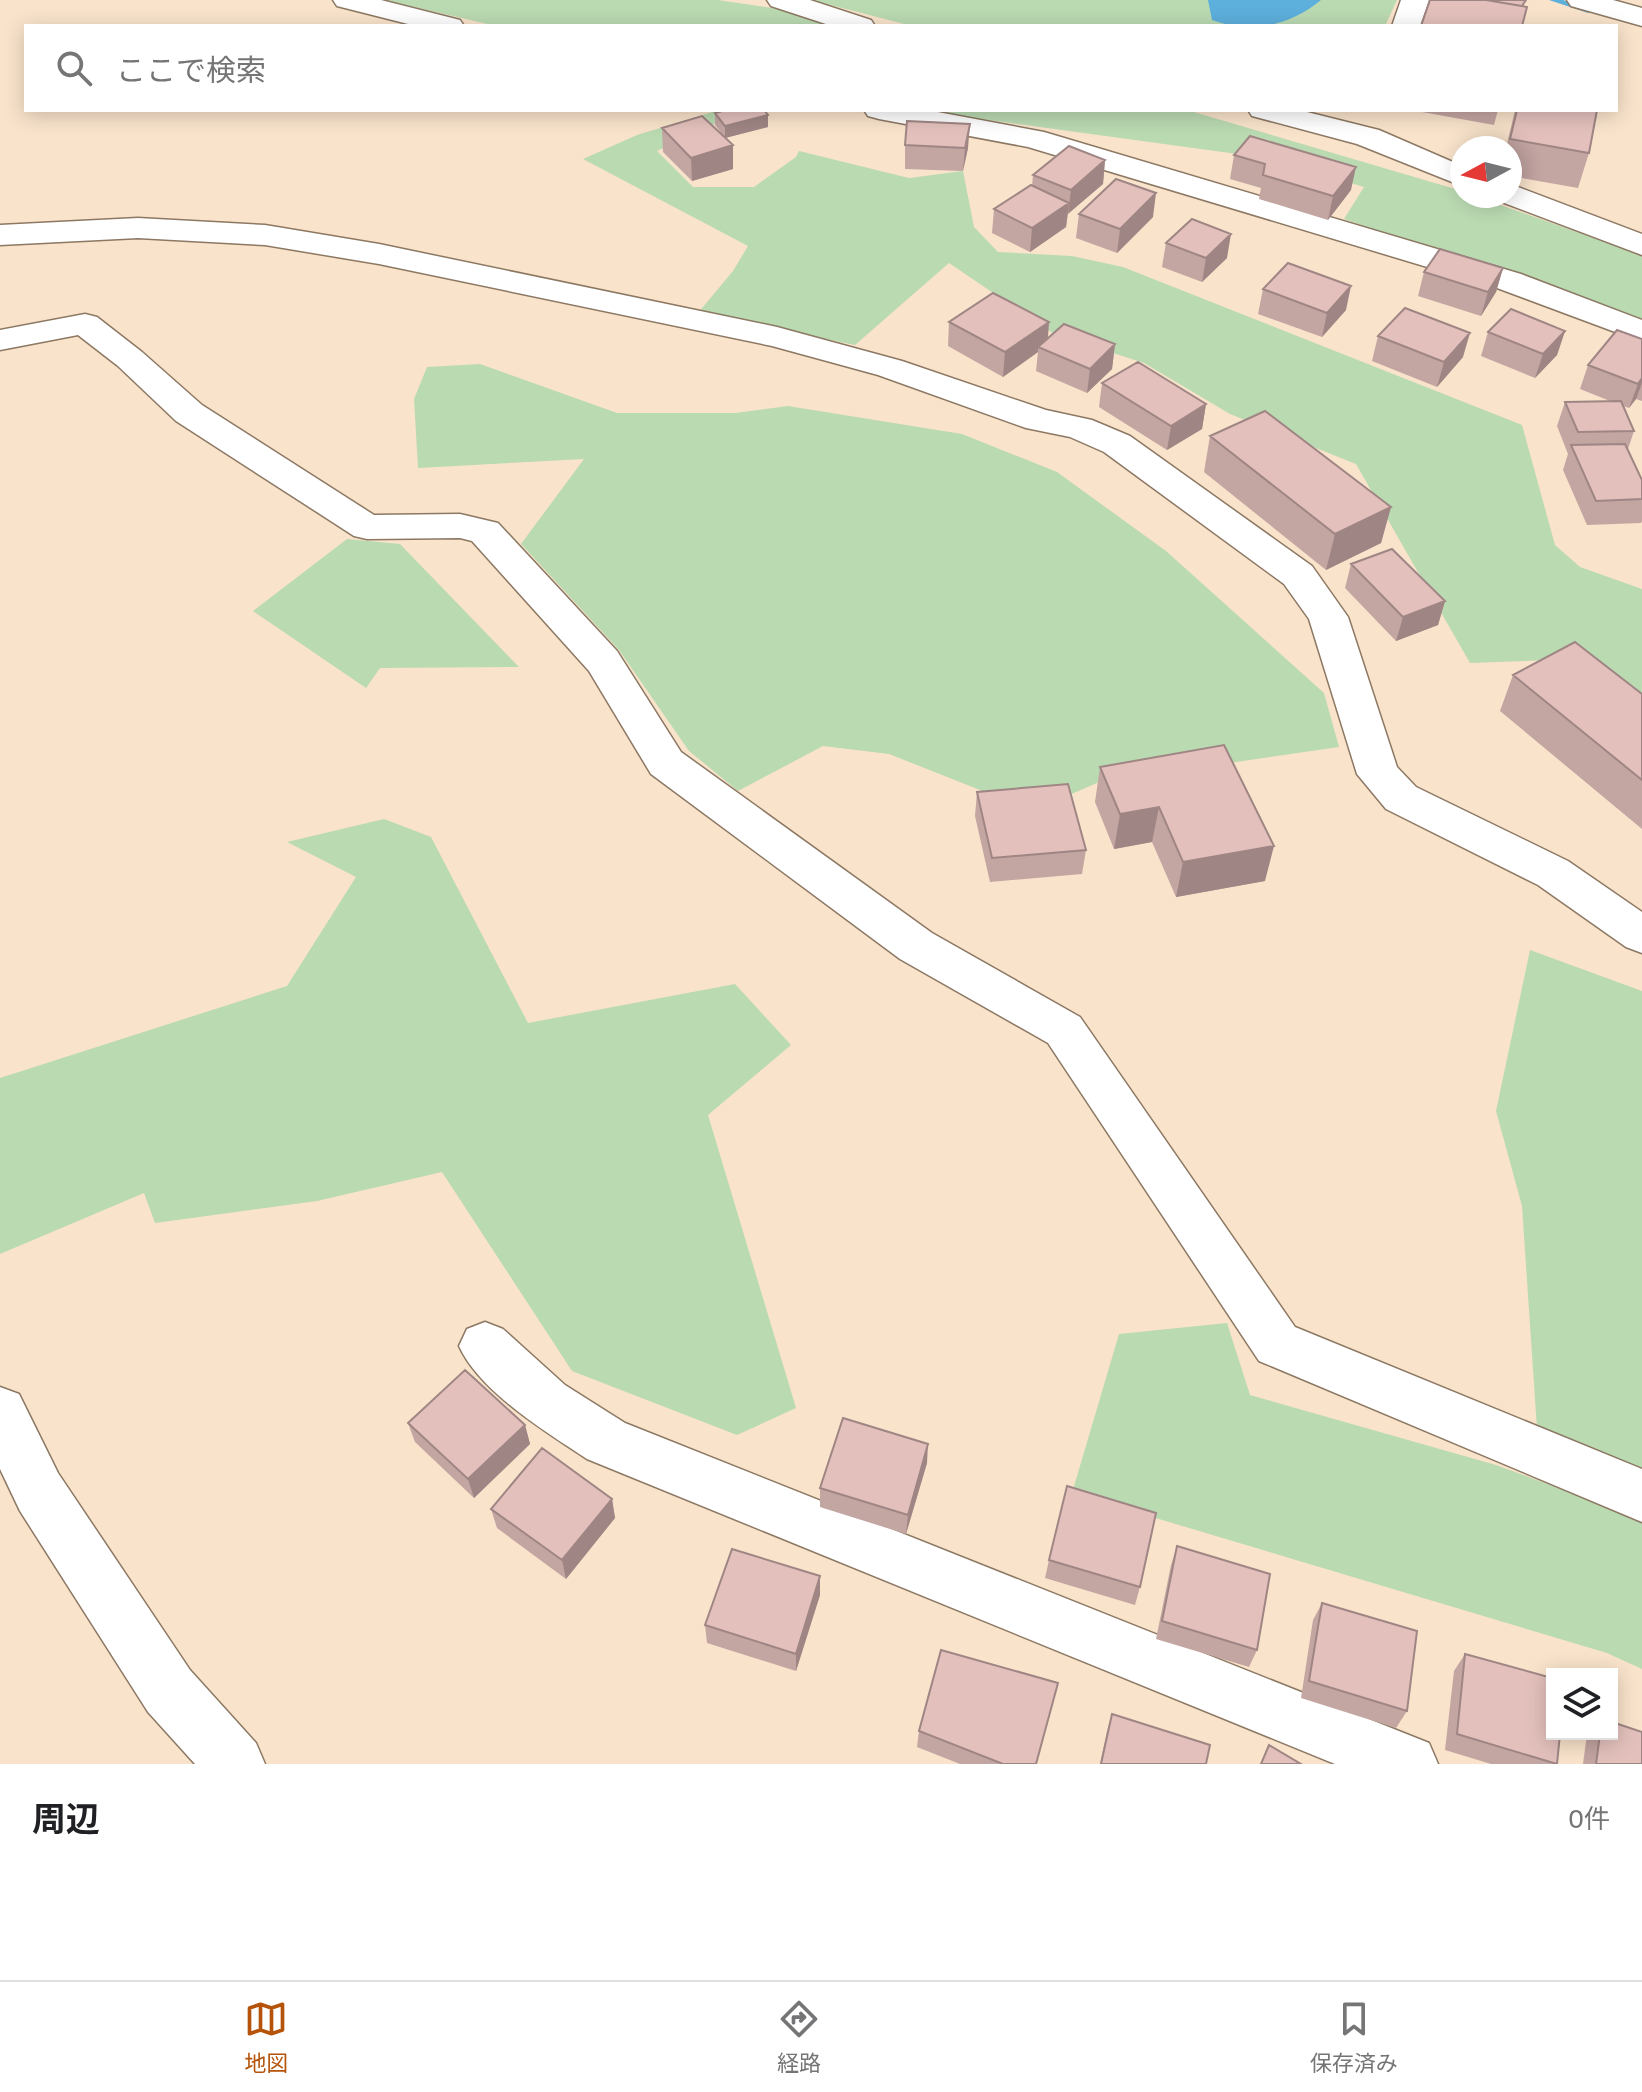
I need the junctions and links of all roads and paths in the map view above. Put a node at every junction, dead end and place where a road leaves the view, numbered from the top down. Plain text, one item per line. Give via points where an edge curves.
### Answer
1 (347, 0) edge
2 (1415, 0) edge
3 (1581, 0) edge
4 (797, 2) edge
5 (1642, 17) edge
6 (442, 24) edge
7 (856, 24) edge
8 (1407, 24) edge
9 (890, 112) edge
10 (1280, 112) edge
11 (1373, 123) edge
12 (1450, 170) edge
13 (1522, 199) edge
14 (0, 235) edge
15 (1642, 245) edge
16 (1642, 332) edge
17 (0, 340) edge
18 (1642, 935) edge
19 (485, 1346) dead end
20 (0, 1412) edge
21 (1642, 1496) edge
22 (235, 1764) edge
23 (1408, 1764) edge

1 - 6 street
2 - 8 street
3 - 5 street
4 - 7 street
9 - 16 street via 1033,139 1509,281
10 - 11 street
11 - 12 street
13 - 15 street
14 - 18 street via 138,228 265,235 379,254 777,337 890,368 1117,444 1298,575 1328,617 1378,774 1401,798 1553,873
17 - 21 street via 85,324 189,413 367,527 460,526 485,532 603,661 666,763 916,946 1064,1030 1277,1344
19 - 23 street via 546,1402 606,1441
20 - 22 street via 39,1492 169,1691

